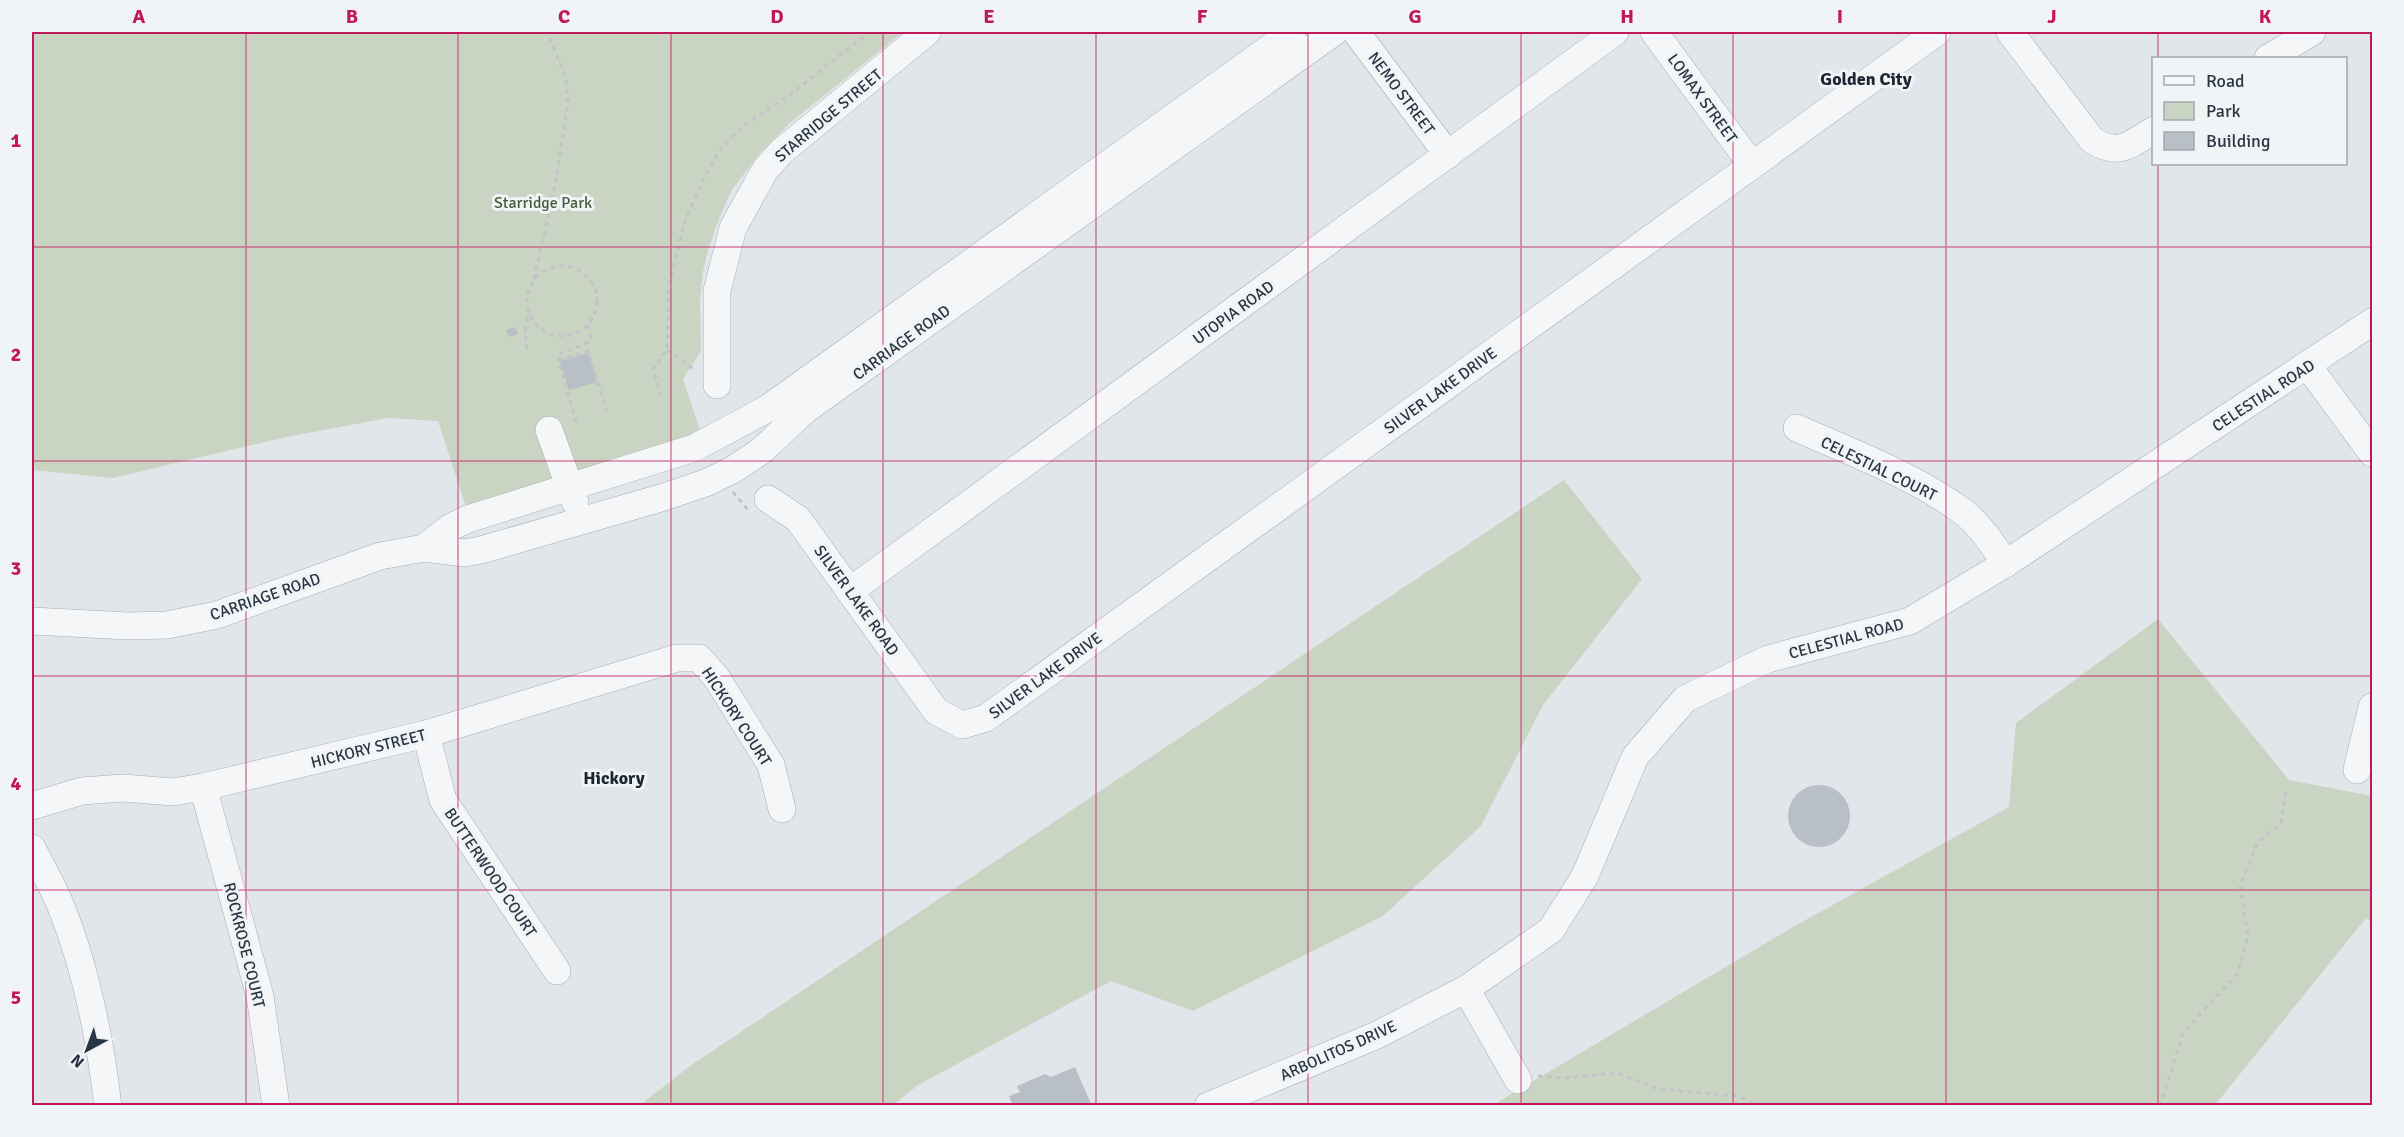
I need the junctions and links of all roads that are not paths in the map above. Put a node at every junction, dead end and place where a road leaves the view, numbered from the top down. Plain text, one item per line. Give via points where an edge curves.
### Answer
1 (927, 32) edge
2 (1292, 32) edge
3 (1334, 32) edge
4 (1356, 32) edge
5 (1615, 32) edge
6 (1654, 32) edge
7 (1937, 32) edge
8 (2010, 32) edge
9 (2312, 32) edge
10 (2270, 57) edge
11 (2152, 131) edge
12 (1448, 155) junction
13 (1752, 165) junction
14 (2373, 322) edge
15 (2308, 366) junction
16 (717, 385) dead end
17 (813, 391) junction
18 (1797, 428) dead end
19 (549, 430) dead end
20 (2373, 453) edge
21 (570, 487) junction
22 (768, 499) dead end
23 (582, 520) junction
24 (424, 548) junction
25 (2005, 564) junction
26 (850, 591) junction
27 (32, 621) edge
28 (699, 658) joint
29 (2373, 707) edge
30 (936, 711) joint
31 (426, 734) junction
32 (2357, 770) dead end
33 (203, 787) junction
34 (32, 806) edge
35 (782, 809) dead end
36 (32, 848) edge
37 (557, 971) dead end
38 (1466, 989) junction
39 (1516, 1076) road end
40 (108, 1106) edge
41 (276, 1106) edge
42 (1208, 1106) edge

1 - 16 street, STARRIDGE STREET via 782,151 765,170 733,228 717,291
2 - 17 street, CARRIAGE ROAD
3 - 17 street, CARRIAGE ROAD
4 - 12 street, NEMO STREET
5 - 12 street, UTOPIA ROAD
6 - 13 street, LOMAX STREET
7 - 13 street, SILVER LAKE DRIVE
8 - 11 street via 2092,140 2106,149 2126,147
9 - 10 street
12 - 26 street, UTOPIA ROAD
13 - 30 street, SILVER LAKE DRIVE via 986,718 962,725
14 - 15 street, CELESTIAL ROAD
15 - 20 street
15 - 25 street, CELESTIAL ROAD
17 - 21 street, CARRIAGE ROAD via 767,409 694,448
17 - 23 street, CARRIAGE ROAD via 761,451 734,469 664,497
18 - 25 street, CELESTIAL COURT via 1922,485 1963,512 1994,544
19 - 21 street
21 - 23 street
21 - 24 street, CARRIAGE ROAD via 468,519
22 - 26 street, SILVER LAKE ROAD via 798,519
23 - 24 street, CARRIAGE ROAD via 465,553
24 - 27 street, CARRIAGE ROAD via 380,556 216,615 167,625
25 - 38 street, CELESTIAL ROAD via 1910,621 1768,659 1685,699 1635,757 1585,876 1551,930
26 - 30 street, SILVER LAKE ROAD
28 - 31 street, HICKORY STREET via 677,658
28 - 35 street, HICKORY COURT via 716,676 771,765
29 - 32 street
31 - 33 street, HICKORY STREET
31 - 37 street, BUTTERWOOD COURT via 443,800
33 - 34 street, HICKORY STREET via 173,792 123,788 82,791
33 - 41 street, ROCKROSE COURT via 260,996
36 - 40 street via 62,908 91,999
38 - 39 street
38 - 42 street, ARBOLITOS DRIVE via 1377,1035

